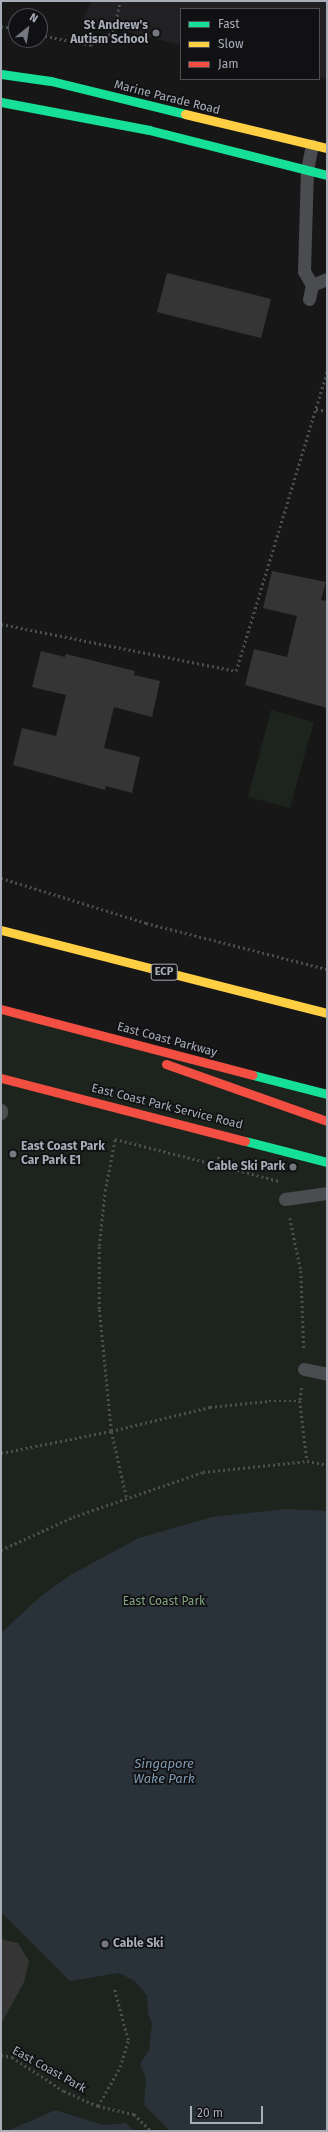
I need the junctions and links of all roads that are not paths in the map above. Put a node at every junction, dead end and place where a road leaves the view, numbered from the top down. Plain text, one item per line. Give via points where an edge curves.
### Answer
1 (1, 74) edge
2 (1, 102) edge
3 (312, 145) junction
4 (327, 148) edge
5 (307, 170) junction
6 (327, 175) edge
7 (327, 279) edge
8 (312, 285) junction
9 (309, 299) dead end
10 (1, 930) edge
11 (1, 1009) edge
12 (327, 1013) edge
13 (54, 1023) junction
14 (1, 1078) edge
15 (327, 1094) edge
16 (327, 1120) edge
17 (327, 1162) edge
18 (327, 1193) edge
19 (285, 1199) road end
20 (304, 1369) road end
21 (327, 1374) edge

1 - 3 main road, Marine Parade Road via 51,81
2 - 5 main road via 148,130
3 - 4 main road, Marine Parade Road
3 - 5 lane
5 - 6 main road
5 - 8 lane via 304,271
7 - 8 lane
8 - 9 lane
10 - 12 main road, ECP
11 - 13 main road, East Coast Parkway
13 - 15 main road, East Coast Parkway
13 - 16 main road via 235,1090
14 - 17 main road, East Coast Park Service Road
18 - 19 lane
20 - 21 lane

